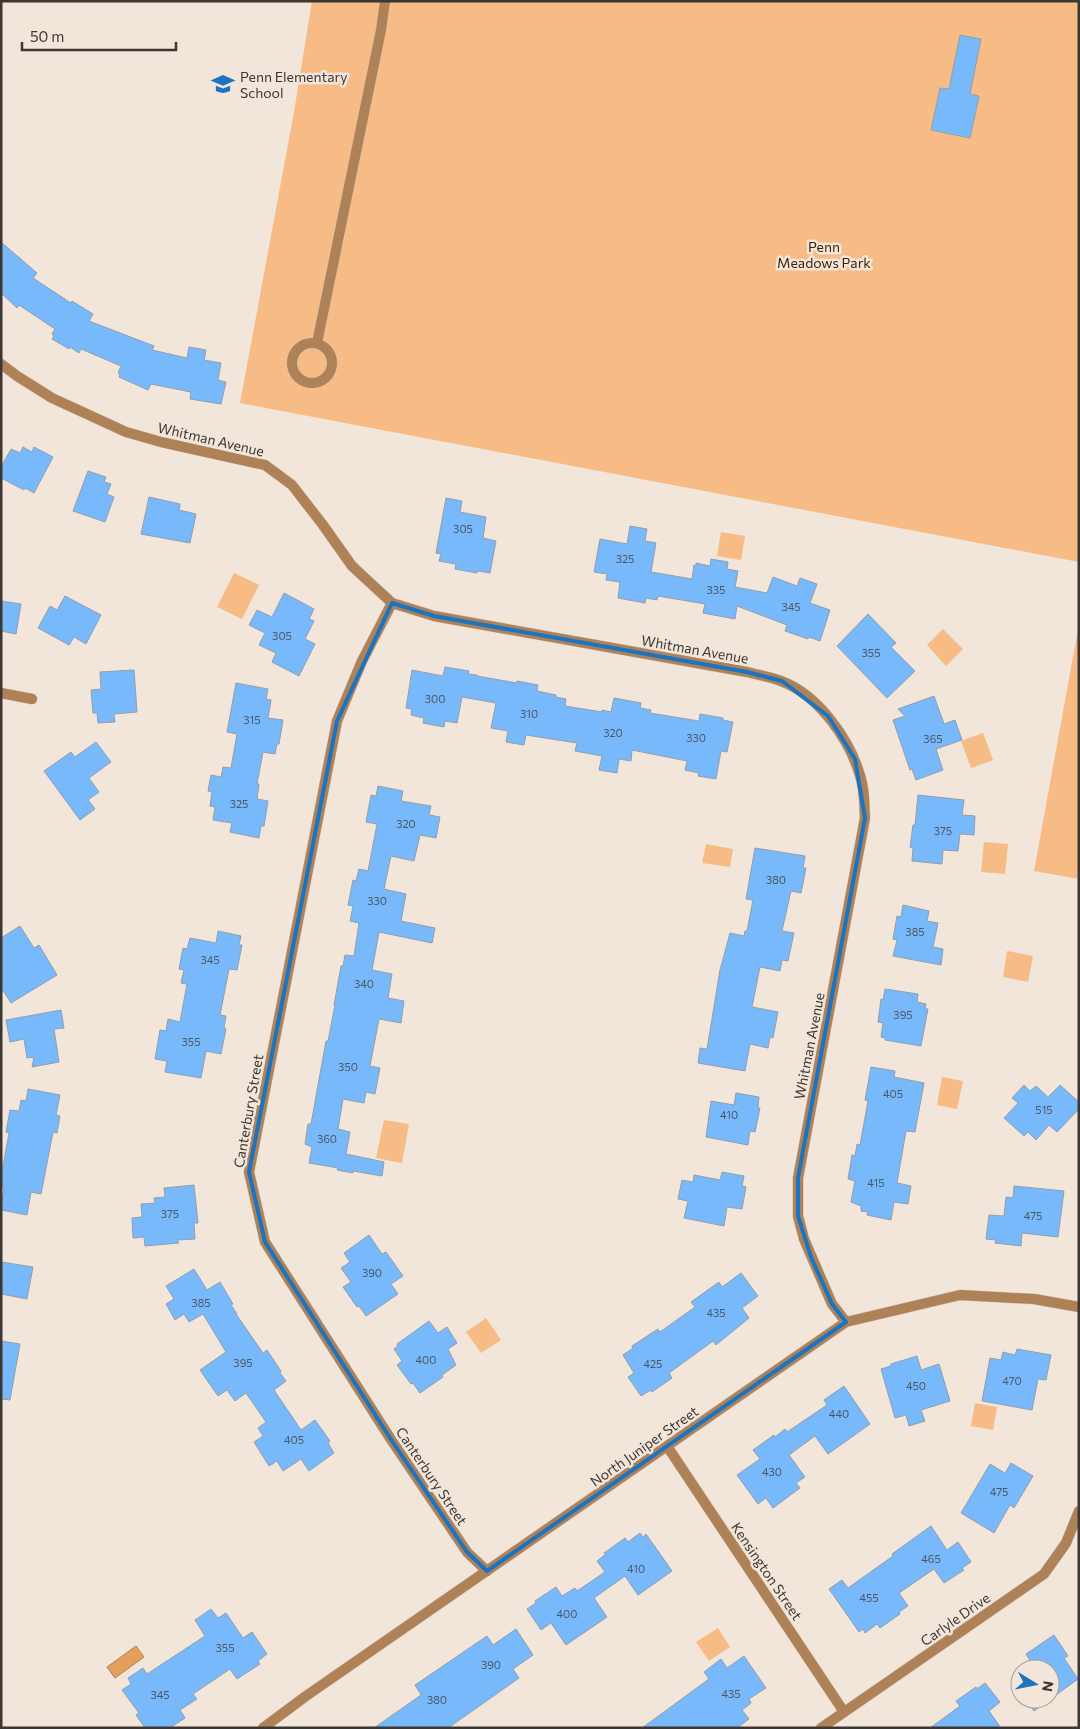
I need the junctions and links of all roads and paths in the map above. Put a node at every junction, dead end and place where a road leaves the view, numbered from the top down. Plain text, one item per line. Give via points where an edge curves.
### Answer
1 (385, 1) edge
2 (317, 344) dead end
3 (1, 364) edge
4 (392, 603) junction
5 (1, 693) edge
6 (32, 699) dead end
7 (1079, 1307) edge
8 (846, 1322) junction
9 (667, 1446) junction
10 (1079, 1510) edge
11 (487, 1571) junction
12 (844, 1712) junction
13 (263, 1728) edge
14 (821, 1728) edge

1 - 2 street
3 - 4 street, Whitman Avenue via 52,398 126,432 265,465 292,485 352,566
4 - 8 street, Whitman Avenue via 434,616 747,672 782,682 811,699 828,716 855,759 862,781 865,818 798,1178 798,1216 814,1265 832,1304
4 - 11 street, Canterbury Street via 362,661 337,721 249,1172 265,1242 390,1438 467,1552
5 - 6 street
7 - 8 street, North Juniper Street via 1034,1299 960,1295
8 - 9 street, North Juniper Street
9 - 11 street, North Juniper Street
9 - 12 street, Kensington Street
10 - 12 street, Carlyle Drive via 1066,1543 1044,1574
11 - 13 street, North Juniper Street
12 - 14 street, Carlyle Drive

